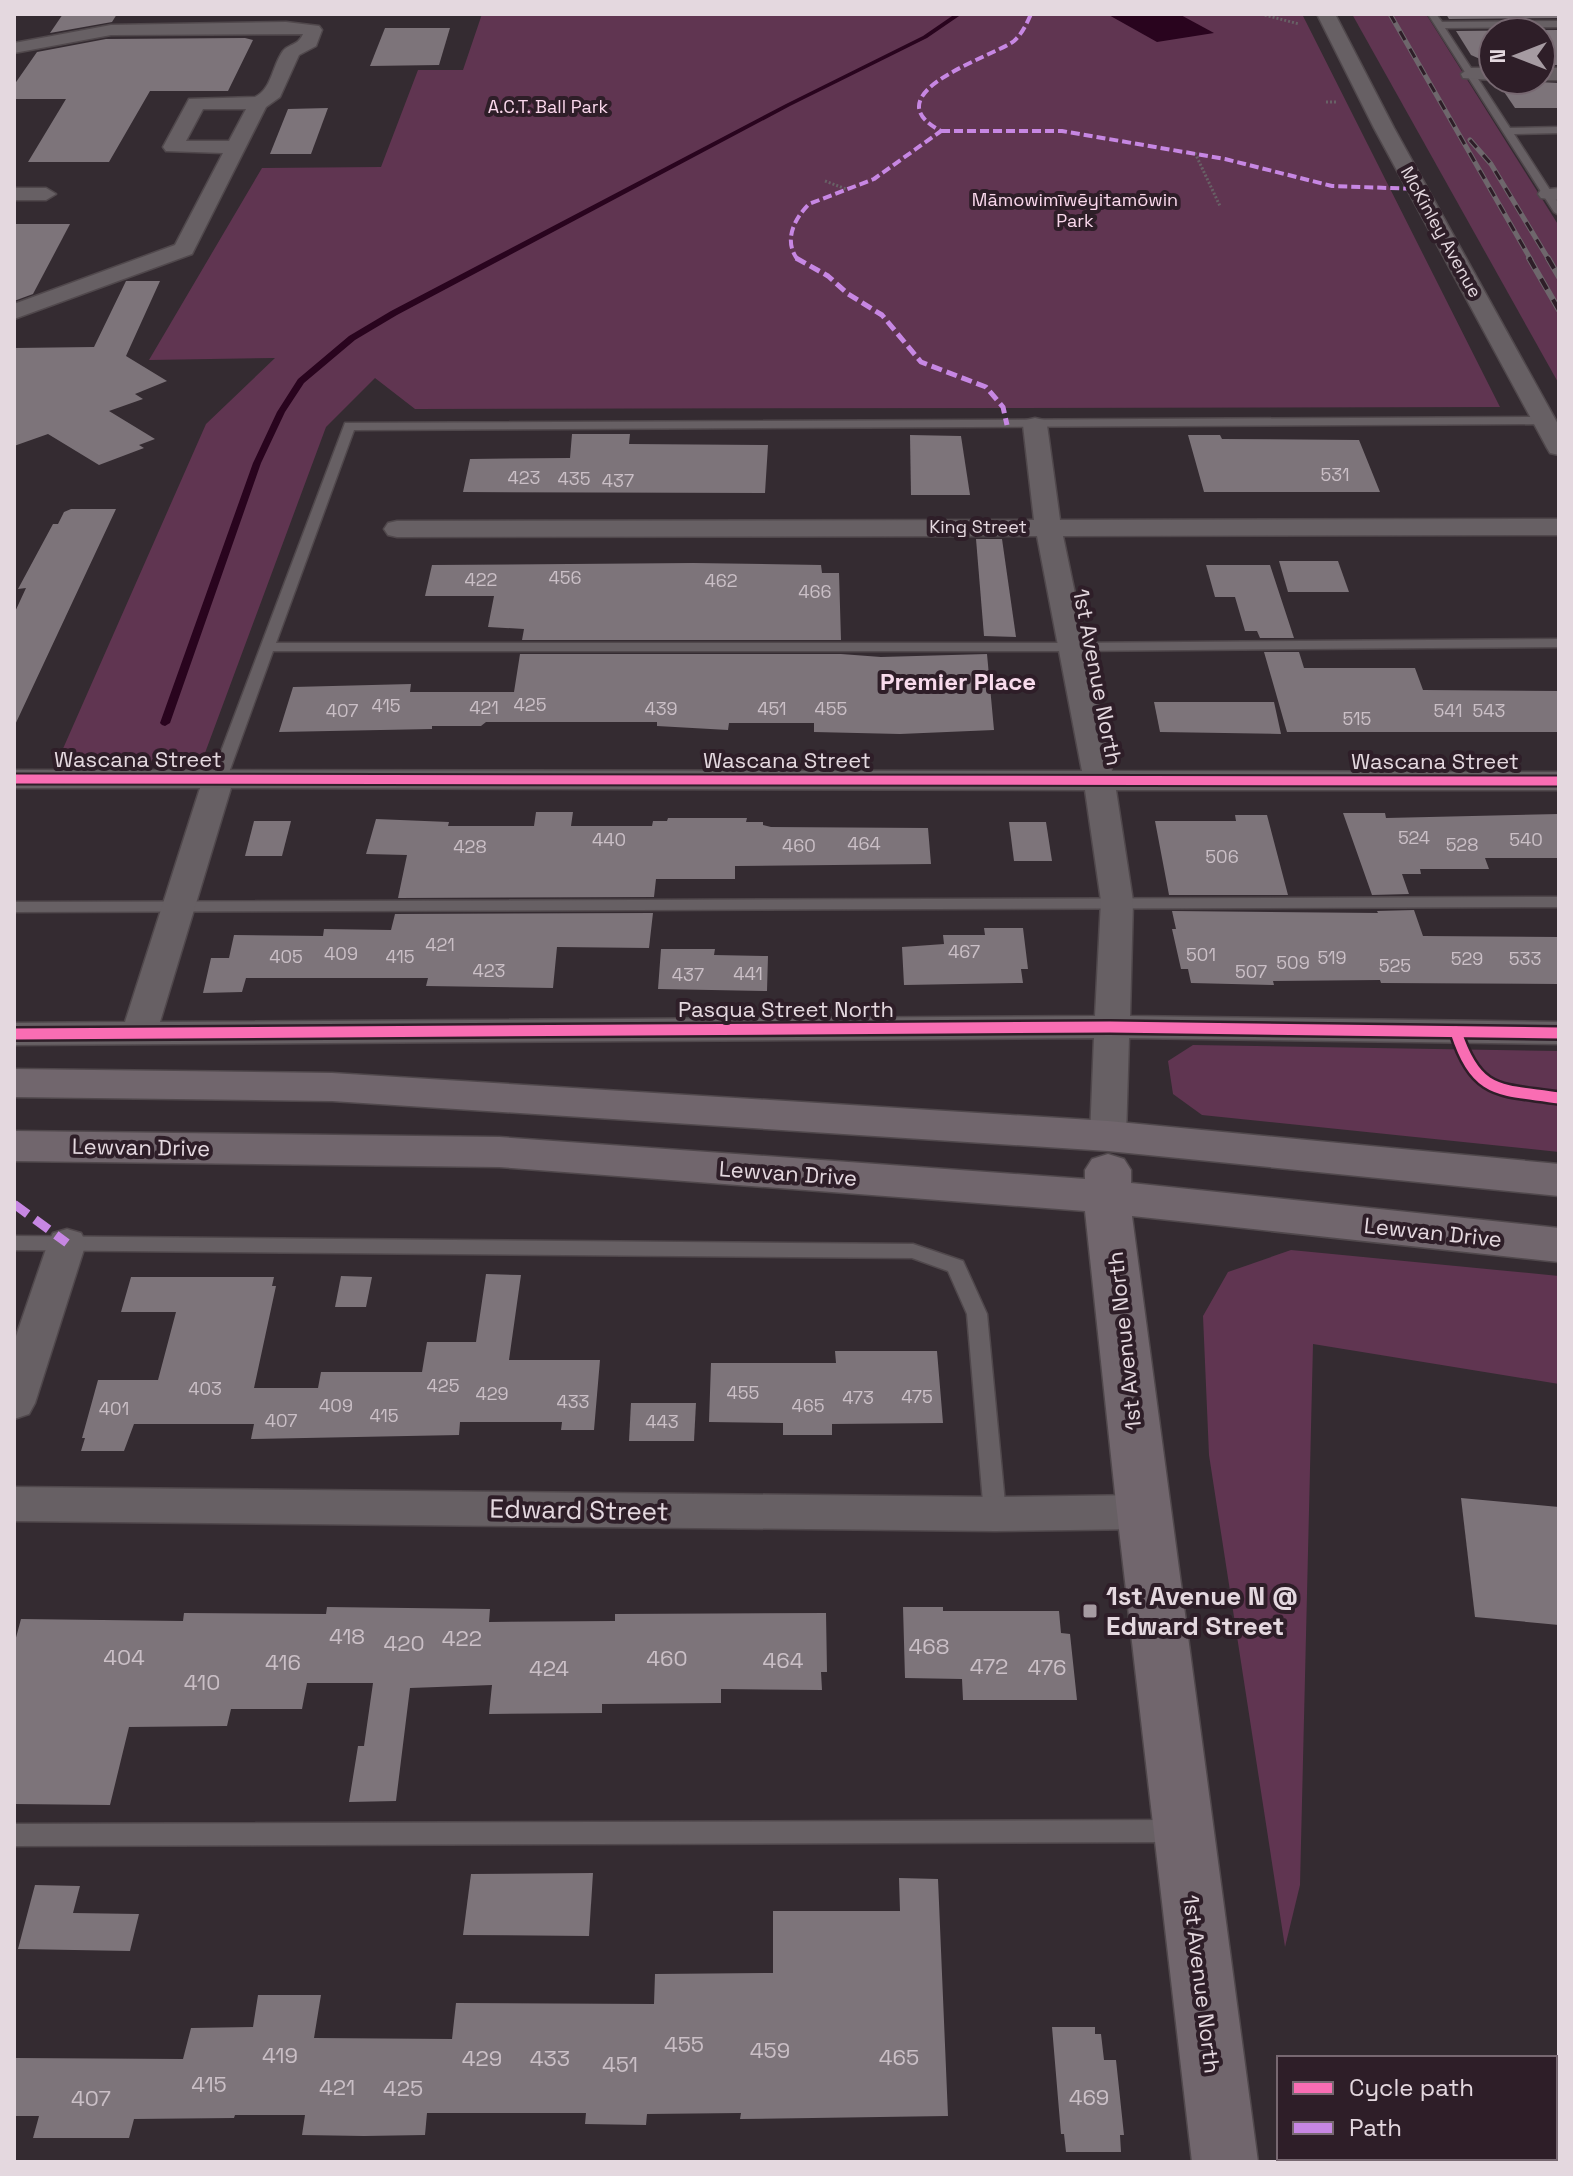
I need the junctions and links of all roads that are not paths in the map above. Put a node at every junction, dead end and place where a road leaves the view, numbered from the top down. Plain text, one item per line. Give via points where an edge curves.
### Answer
1 (1326, 14) edge
2 (1432, 14) edge
3 (1559, 24) edge
4 (1438, 25) junction
5 (14, 48) edge
6 (1470, 74) junction
7 (1477, 74) edge
8 (258, 103) junction
9 (1559, 130) edge
10 (1507, 131) junction
11 (235, 147) junction
12 (14, 194) edge
13 (46, 194) dead end
14 (1555, 200) edge
15 (14, 312) edge
16 (1545, 421) junction
17 (1035, 425) junction
18 (1559, 448) edge
19 (1048, 526) junction
20 (1559, 527) edge
21 (397, 529) dead end
22 (1559, 643) edge
23 (268, 647) junction
24 (1071, 647) junction
25 (219, 778) junction
26 (14, 779) edge
27 (1099, 781) junction
28 (1559, 781) edge
29 (1117, 901) junction
30 (1559, 902) edge
31 (14, 907) edge
32 (178, 907) junction
33 (1110, 1027) junction
34 (139, 1033) junction
35 (1559, 1033) edge
36 (14, 1034) edge
37 (14, 1083) edge
38 (1108, 1136) junction
39 (14, 1146) edge
40 (1559, 1180) edge
41 (1107, 1197) junction
42 (14, 1243) edge
43 (67, 1243) junction
44 (1559, 1245) edge
45 (14, 1403) edge
46 (14, 1504) edge
47 (1143, 1512) junction
48 (995, 1514) junction
49 (1183, 1831) junction
50 (14, 1835) edge
51 (1225, 2162) edge

1 - 16 street, McKinley Avenue
2 - 4 lane
3 - 4 lane
4 - 6 lane
5 - 8 street via 111,30 313,30 307,46 292,52 271,97
6 - 7 street
6 - 10 lane
8 - 11 street
8 - 11 street via 196,103 173,147
9 - 10 lane
10 - 14 lane
11 - 15 street via 184,249
12 - 13 street
16 - 17 lane
16 - 18 street, McKinley Avenue
17 - 19 street, 1st Avenue North
17 - 23 lane via 349,426
19 - 20 street, King Street
19 - 21 street, King Street
19 - 24 street, 1st Avenue North
22 - 24 lane
23 - 24 lane
23 - 25 lane
24 - 27 street, 1st Avenue North
25 - 26 street, Wascana Street
25 - 27 street, Wascana Street
25 - 32 street
27 - 28 street, Wascana Street
27 - 29 street, 1st Avenue North
29 - 30 lane
29 - 32 lane
29 - 33 street, 1st Avenue North
31 - 32 lane
32 - 34 street
33 - 34 street, Pasqua Street North
33 - 35 street, Pasqua Street North
33 - 38 street, 1st Avenue North
34 - 36 street, Pasqua Street North
37 - 38 main road via 332,1087
38 - 40 main road
38 - 41 main road, 1st Avenue North
39 - 41 main road, Lewvan Drive via 499,1152
41 - 44 main road, Lewvan Drive
41 - 47 main road, 1st Avenue North
42 - 43 lane
43 - 45 street
43 - 48 lane via 913,1251 956,1266 977,1314
46 - 48 street, Edward Street
47 - 48 street, Edward Street
47 - 49 main road, 1st Avenue North
49 - 50 lane
49 - 51 main road, 1st Avenue North

